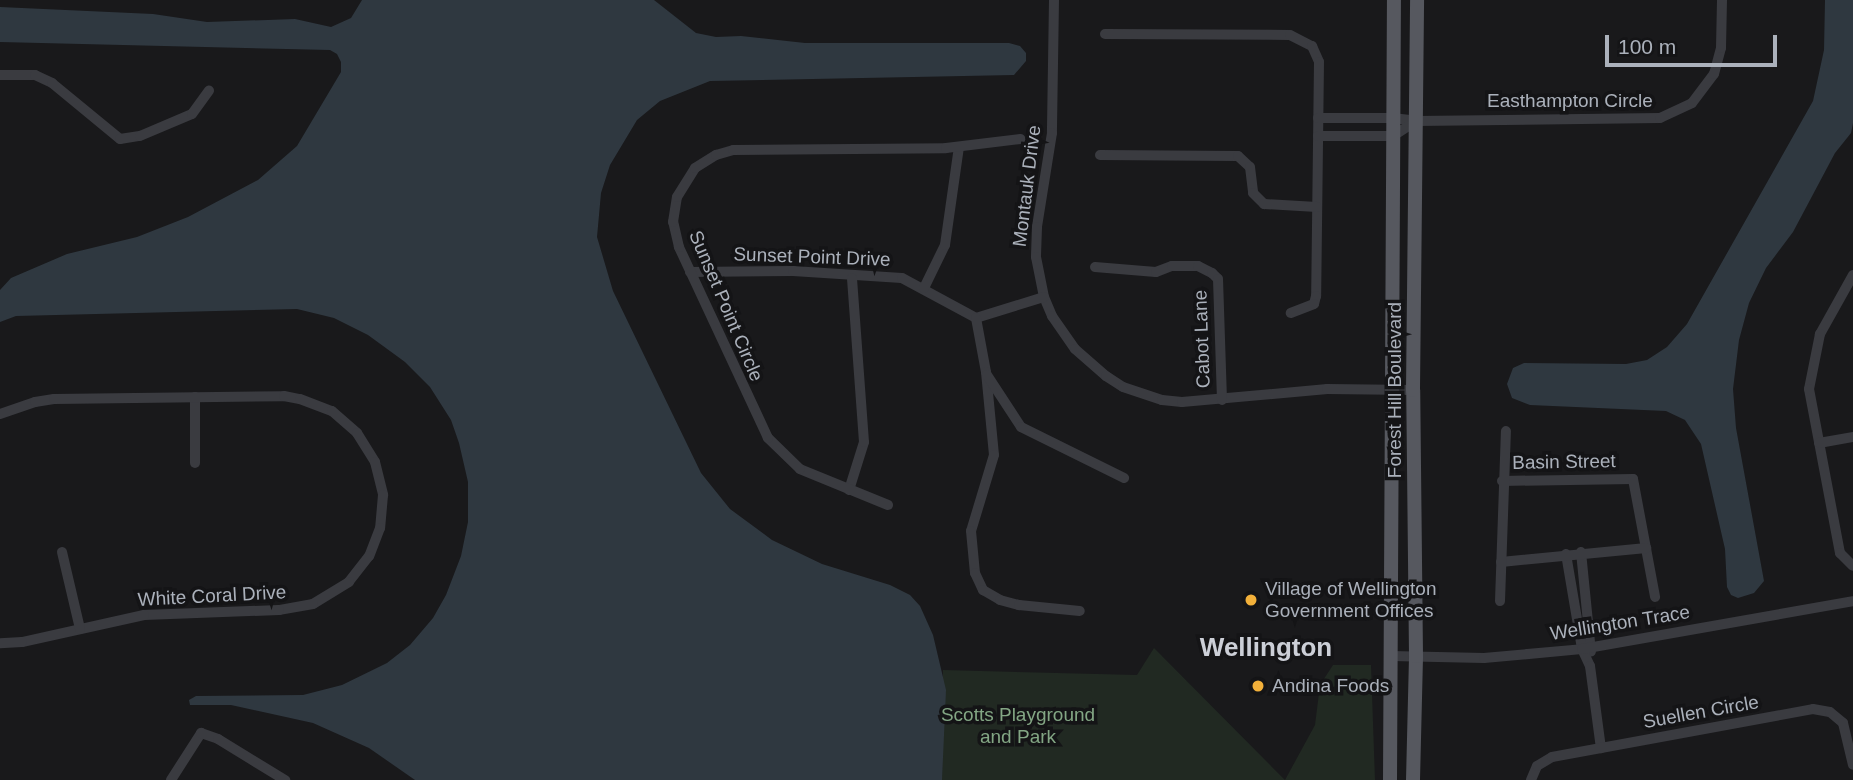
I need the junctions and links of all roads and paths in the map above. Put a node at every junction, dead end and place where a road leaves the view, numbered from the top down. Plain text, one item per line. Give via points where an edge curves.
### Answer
1 (1054, 0) edge
2 (1394, 0) edge
3 (1417, 0) edge
4 (1722, 0) edge
5 (1105, 34) dead end
6 (0, 75) edge
7 (209, 91) dead end
8 (1318, 118) junction
9 (1393, 118) junction
10 (1416, 121) junction
11 (1393, 135) junction
12 (1318, 136) junction
13 (1020, 139) dead end
14 (959, 147) junction
15 (1100, 155) dead end
16 (1317, 207) junction
17 (1095, 267) dead end
18 (690, 272) junction
19 (1853, 275) edge
20 (852, 278) junction
21 (924, 288) junction
22 (1044, 297) junction
23 (1292, 313) dead end
24 (976, 318) junction
25 (986, 372) junction
26 (1392, 390) junction
27 (1413, 390) junction
28 (195, 397) junction
29 (1222, 400) junction
30 (0, 414) edge
31 (1506, 431) dead end
32 (1853, 437) edge
33 (1819, 443) junction
34 (195, 463) dead end
35 (1124, 478) dead end
36 (1502, 481) junction
37 (849, 490) junction
38 (888, 505) dead end
39 (1646, 548) junction
40 (62, 552) dead end
41 (1581, 552) junction
42 (1566, 554) junction
43 (1501, 562) junction
44 (1853, 566) edge
45 (1655, 597) dead end
46 (1500, 601) dead end
47 (1853, 601) edge
48 (1080, 611) dead end
49 (80, 629) junction
50 (0, 643) edge
51 (1587, 648) junction
52 (1391, 656) junction
53 (1416, 656) junction
54 (1601, 748) junction
55 (1853, 765) edge
56 (171, 780) edge
57 (285, 780) edge
58 (1390, 780) edge
59 (1413, 780) edge
60 (1531, 780) edge

1 - 22 street, Montauk Drive via 1052,133 1036,237
2 - 9 main road, Forest Hill Boulevard
3 - 10 main road, Forest Hill Boulevard
4 - 10 street, Easthampton Circle via 1721,48 1714,74 1692,103 1669,116
5 - 8 street via 1298,37 1312,46 1319,62
6 - 7 street via 35,75 52,83 120,139 140,136 192,114
8 - 9 street, Easthampton Circle
8 - 12 street
9 - 10 street, Easthampton Circle
9 - 11 main road, Forest Hill Boulevard
10 - 11 street
10 - 27 main road, Forest Hill Boulevard
11 - 12 street
11 - 26 main road, Forest Hill Boulevard
12 - 16 street
13 - 14 street, Sunset Point Circle
14 - 18 street, Sunset Point Circle via 741,149 716,155 689,175 675,205 676,239
14 - 21 street via 945,245
15 - 16 street via 1238,156 1250,167 1253,193 1264,204
16 - 23 street via 1314,304
17 - 29 street, Cabot Lane via 1156,272 1172,266 1198,266 1213,273 1218,279
18 - 20 street, Sunset Point Drive via 793,271
18 - 37 street, Sunset Point Circle via 768,438 800,469
19 - 33 street via 1818,342 1809,389
20 - 21 street, Sunset Point Drive via 902,278
20 - 37 street via 863,442
21 - 24 street, Sunset Point Drive
22 - 24 street
22 - 29 street, Montauk Drive via 1075,349 1114,382 1162,400
24 - 25 street
25 - 35 street via 1021,427
25 - 48 street via 994,455 971,531 975,573 983,590 1000,600
26 - 27 street, Montauk Drive
26 - 29 street, Montauk Drive via 1299,390
26 - 52 main road, Forest Hill Boulevard
27 - 53 main road, Forest Hill Boulevard
28 - 30 street, White Coral Drive via 54,399
28 - 34 street
28 - 49 street, White Coral Drive via 300,399 345,421 367,447 380,478 383,512 373,548 349,582 313,604 279,610 172,611
31 - 36 street
32 - 33 street
33 - 44 street via 1840,553
36 - 39 street, Basin Street via 1633,479
36 - 43 street
37 - 38 street, Sunset Point Circle
39 - 41 street
39 - 45 street, Basin Street
40 - 49 street
41 - 42 street
41 - 51 street
42 - 43 street
42 - 51 street
43 - 46 street
47 - 51 street, Wellington Trace
49 - 50 street, White Coral Drive
51 - 53 street, Wellington Trace via 1484,658
51 - 54 street
52 - 53 street, Wellington Trace
52 - 58 main road, Forest Hill Boulevard
53 - 59 main road, Forest Hill Boulevard
54 - 55 street, Suellen Circle via 1822,709 1843,723
54 - 60 street, Suellen Circle via 1544,760
56 - 57 street via 201,733

